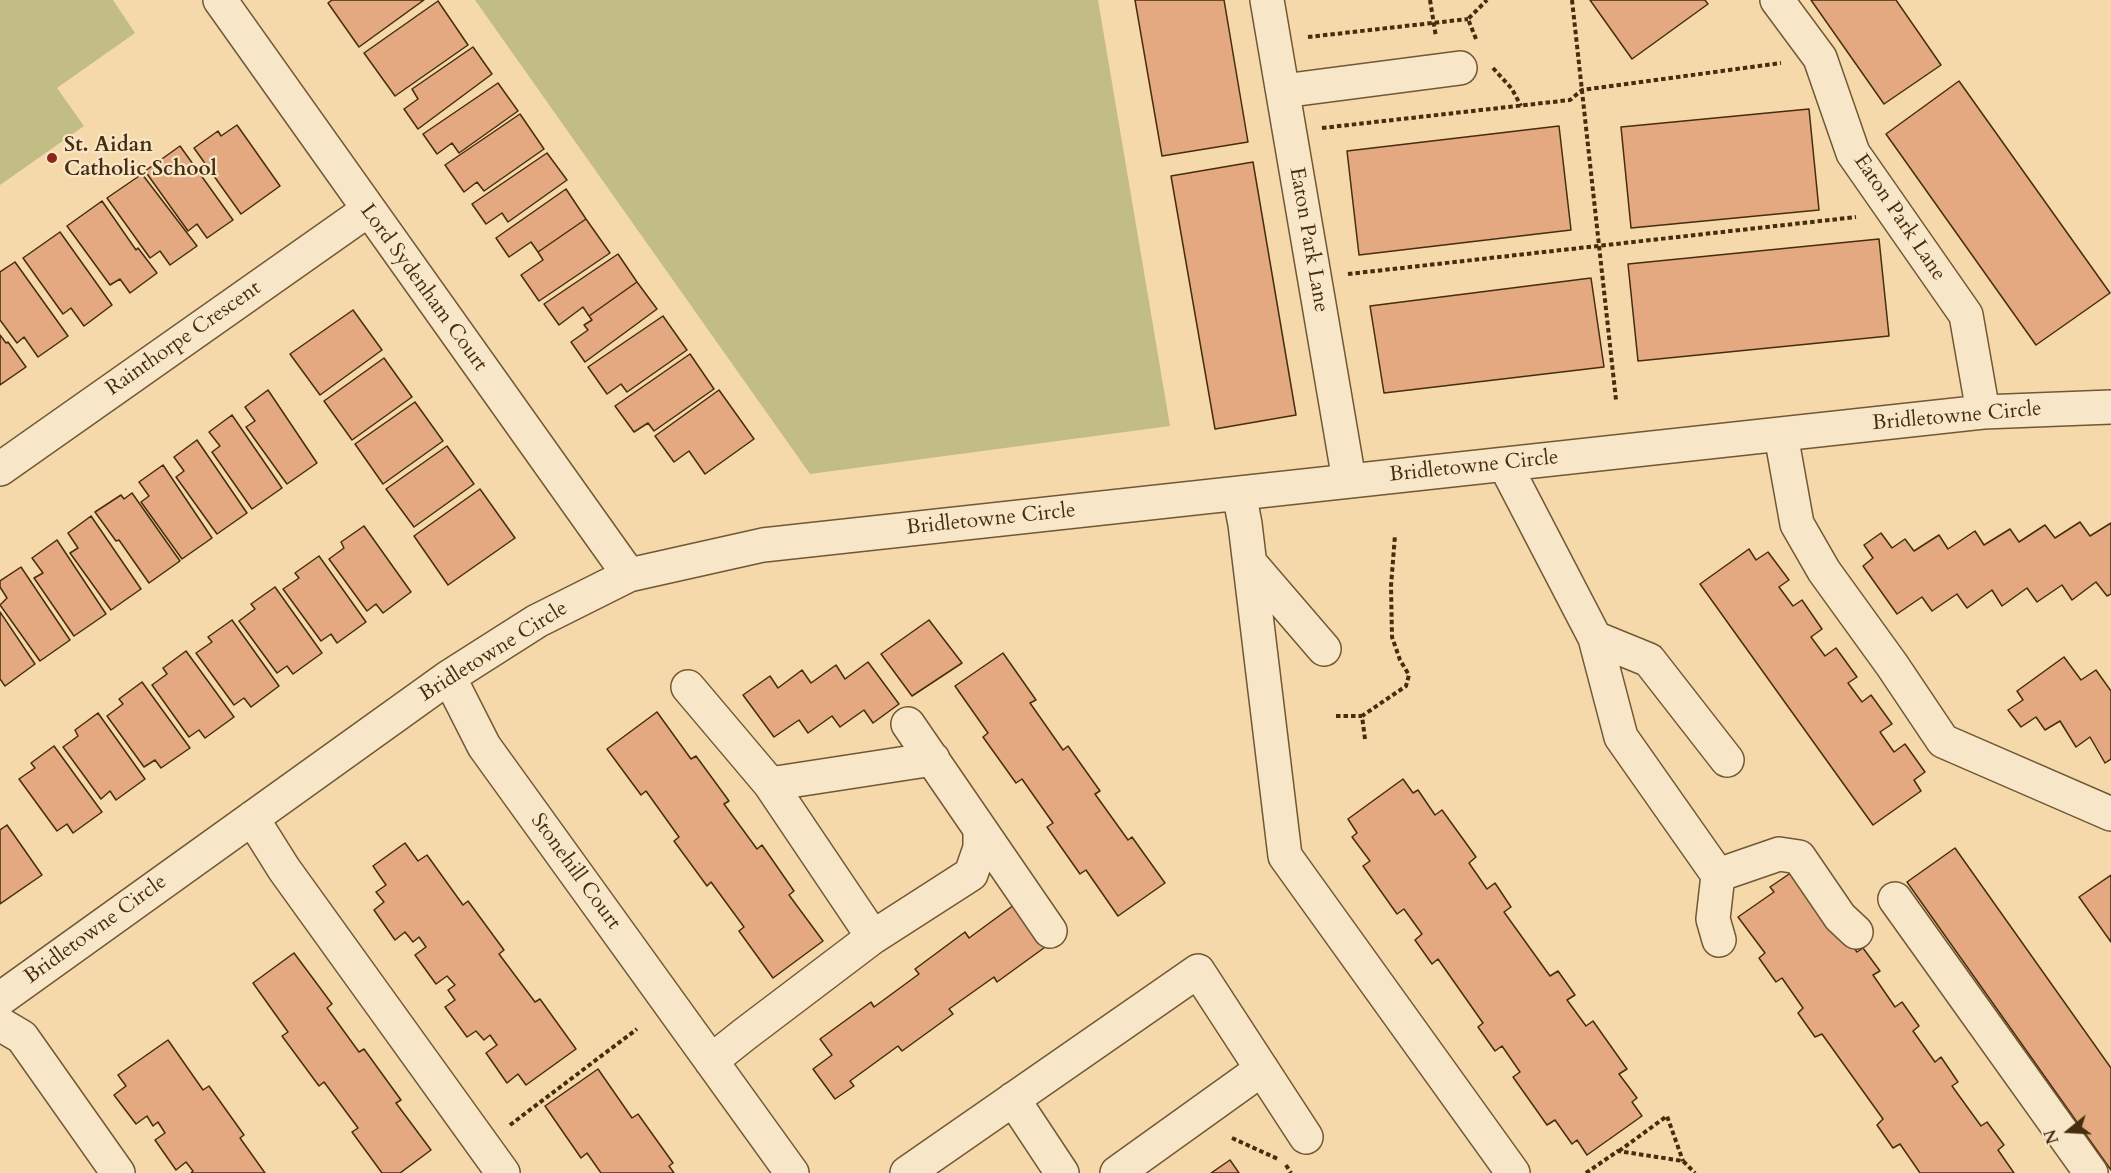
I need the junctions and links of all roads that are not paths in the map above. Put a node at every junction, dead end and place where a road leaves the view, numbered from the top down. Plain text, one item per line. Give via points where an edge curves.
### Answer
1 (220, 0) edge
2 (1267, 0) edge
3 (1777, 0) edge
4 (1460, 68) dead end
5 (1282, 91) junction
6 (368, 210) junction
7 (2111, 407) edge
8 (1983, 412) junction
9 (1781, 435) junction
10 (1505, 465) junction
11 (0, 469) edge
12 (1349, 480) junction
13 (1239, 493) junction
14 (1250, 563) junction
15 (629, 575) junction
16 (1594, 638) junction
17 (1324, 649) dead end
18 (449, 677) junction
19 (688, 687) dead end
20 (908, 724) dead end
21 (933, 759) junction
22 (1727, 760) dead end
23 (770, 784) junction
24 (2111, 814) edge
25 (252, 818) junction
26 (980, 830) junction
27 (1718, 875) junction
28 (1895, 899) dead end
29 (1050, 931) dead end
30 (1856, 932) dead end
31 (873, 937) junction
32 (1719, 940) dead end
33 (0, 999) edge
34 (0, 1024) edge
35 (711, 1061) junction
36 (1262, 1069) junction
37 (1013, 1099) junction
38 (1306, 1137) dead end
39 (118, 1173) edge
40 (503, 1173) edge
41 (792, 1173) edge
42 (908, 1173) edge
43 (1062, 1173) edge
44 (1116, 1173) edge
45 (1513, 1173) edge
46 (2091, 1173) edge

1 - 6 street, Lord Sydenham Court
2 - 5 street, Eaton Park Lane
3 - 8 street, Eaton Park Lane via 1820,58 1853,153 1966,315
4 - 5 street
5 - 12 street, Eaton Park Lane
6 - 11 street, Rainthorpe Crescent
6 - 15 street, Lord Sydenham Court
7 - 8 street, Bridletowne Circle
8 - 9 street, Bridletowne Circle
9 - 10 street, Bridletowne Circle
9 - 24 street via 1797,524 1824,570 1942,741
10 - 12 street, Bridletowne Circle
10 - 16 street
12 - 13 street, Bridletowne Circle
13 - 14 street
13 - 15 street, Bridletowne Circle via 763,544
14 - 17 street
14 - 45 street via 1286,856
15 - 18 street, Bridletowne Circle via 537,621
16 - 22 street via 1649,660
16 - 27 street via 1621,737
18 - 25 street, Bridletowne Circle
18 - 35 street, Stonehill Court via 484,746
19 - 23 street
20 - 21 street
21 - 23 street
21 - 26 street
23 - 31 street
25 - 33 street, Bridletowne Circle
25 - 40 street via 284,869
26 - 29 street
26 - 31 street via 980,848 970,874
27 - 30 street via 1779,854 1799,857 1840,917
27 - 32 street via 1713,919
28 - 46 street
31 - 35 street
34 - 39 street via 22,1037
35 - 41 street, Stonehill Court
36 - 37 street via 1198,971
36 - 38 street
36 - 44 street
37 - 42 street
37 - 43 street

